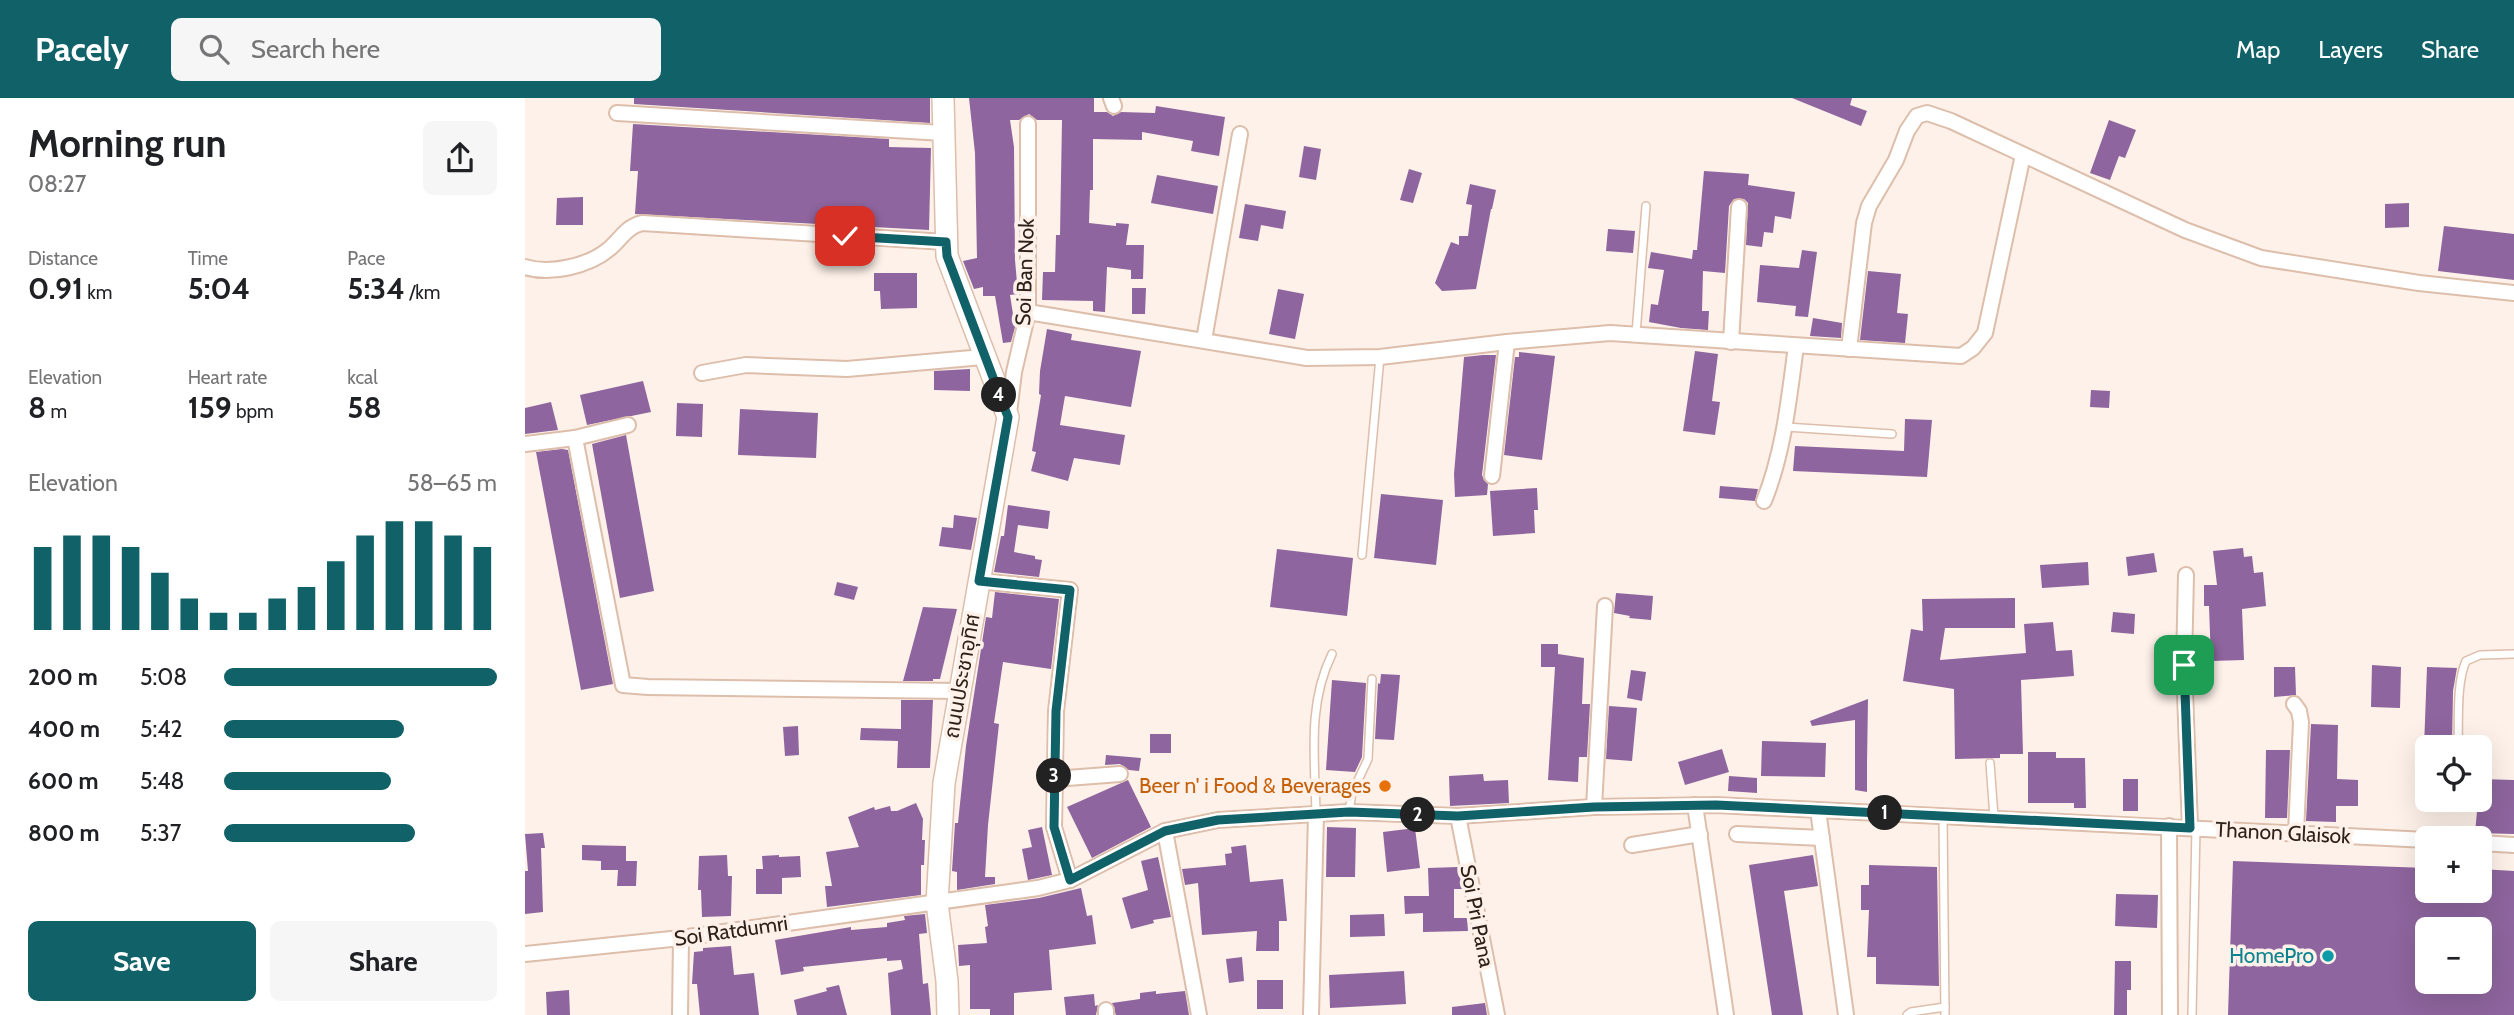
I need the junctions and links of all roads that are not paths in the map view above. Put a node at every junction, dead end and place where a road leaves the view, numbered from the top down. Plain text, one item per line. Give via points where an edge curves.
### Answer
1 (943, 98) edge
2 (617, 114) dead end
3 (1028, 124) dead end
4 (943, 133) junction
5 (1240, 134) dead end
6 (2023, 155) junction
7 (1646, 206) dead end
8 (1739, 207) dead end
9 (946, 242) junction
10 (525, 267) edge
11 (2514, 293) edge
12 (1028, 312) junction
13 (1636, 335) junction
14 (1205, 340) junction
15 (1507, 342) junction
16 (1731, 342) junction
17 (1796, 346) junction
18 (1849, 349) junction
19 (983, 357) junction
20 (1380, 357) junction
21 (702, 373) dead end
22 (1008, 417) junction
23 (628, 425) dead end
24 (1786, 427) junction
25 (1892, 434) dead end
26 (575, 438) junction
27 (525, 444) edge
28 (1492, 476) dead end
29 (1764, 501) dead end
30 (1362, 555) dead end
31 (2186, 575) dead end
32 (979, 581) junction
33 (1605, 606) dead end
34 (1332, 654) dead end
35 (2514, 654) edge
36 (1371, 679) dead end
37 (959, 691) junction
38 (2294, 704) dead end
39 (2459, 735) edge
40 (1990, 763) dead end
41 (1120, 774) dead end
42 (1054, 779) junction
43 (1695, 806) junction
44 (1594, 807) junction
45 (1818, 810) junction
46 (1349, 812) junction
47 (1316, 814) junction
48 (1458, 816) junction
49 (1943, 816) junction
50 (1994, 817) junction
51 (2169, 827) junction
52 (2193, 828) junction
53 (1165, 831) junction
54 (2296, 833) junction
55 (1700, 834) junction
56 (1737, 834) dead end
57 (1822, 838) junction
58 (2415, 839) edge
59 (2492, 844) edge
60 (1632, 845) dead end
61 (2514, 845) edge
62 (1070, 880) junction
63 (937, 902) junction
64 (681, 938) junction
65 (525, 954) edge
66 (1945, 1011) edge
67 (680, 1015) edge
68 (948, 1015) edge
69 (1199, 1015) edge
70 (1311, 1015) edge
71 (1497, 1015) edge
72 (1726, 1015) edge
73 (1846, 1015) edge
74 (1907, 1015) edge
75 (2170, 1015) edge
76 (2192, 1015) edge

1 - 4 street
2 - 4 street
3 - 12 street, Soi Ban Nok
4 - 9 street
5 - 14 street
6 - 11 street via 2185,230 2261,258
6 - 18 street via 1985,332 1973,348 1961,356
6 - 18 street via 1951,121 1927,113 1917,116 1864,223
7 - 13 lane
8 - 16 street
9 - 10 street via 642,223 625,231 609,250 589,262 555,269
9 - 19 street
12 - 14 street
12 - 22 street, Soi Ban Nok
13 - 15 street via 1600,333
13 - 16 street
14 - 20 street via 1307,358
15 - 20 street
15 - 28 street
16 - 17 street
17 - 18 street
17 - 24 street
19 - 21 street via 847,369 746,365
19 - 22 street
20 - 30 lane
22 - 32 street, ถนนประชาอุทิศ
23 - 26 street
24 - 25 lane
24 - 29 street
26 - 27 street
26 - 37 street via 623,685
31 - 52 street via 2184,665
32 - 37 street, ถนนประชาอุทิศ
32 - 42 street via 1070,590 1056,711
33 - 44 street
34 - 47 lane via 1315,704
35 - 39 lane via 2480,655 2466,661
36 - 46 lane via 1368,759 1352,793
37 - 63 street, ถนนประชาอุทิศ via 944,783
38 - 54 street via 2301,722
40 - 50 lane
41 - 42 street
42 - 62 street via 1054,827
43 - 44 street, Thanon Glaisok
43 - 45 street, Thanon Glaisok
43 - 55 street
44 - 48 street, Thanon Glaisok
45 - 49 street, Thanon Glaisok
45 - 57 street
46 - 47 street, Thanon Glaisok
46 - 48 street, Thanon Glaisok
47 - 53 street, Thanon Glaisok via 1218,820
47 - 70 street
48 - 71 street, Soi Pri Pana
49 - 50 street, Thanon Glaisok
49 - 66 lane
50 - 51 street, Thanon Glaisok
51 - 52 street, Thanon Glaisok
51 - 75 street
52 - 54 street, Thanon Glaisok
52 - 76 lane
53 - 62 street, Thanon Glaisok
53 - 69 street
54 - 58 street, Thanon Glaisok
55 - 60 street
55 - 72 street
56 - 57 street
57 - 73 street
59 - 61 street
62 - 63 street, Thanon Glaisok
63 - 64 street, Soi Ratdumri
63 - 68 street, ถนนประชาอุทิศ
64 - 65 street, Soi Ratdumri
64 - 67 street
66 - 74 lane

